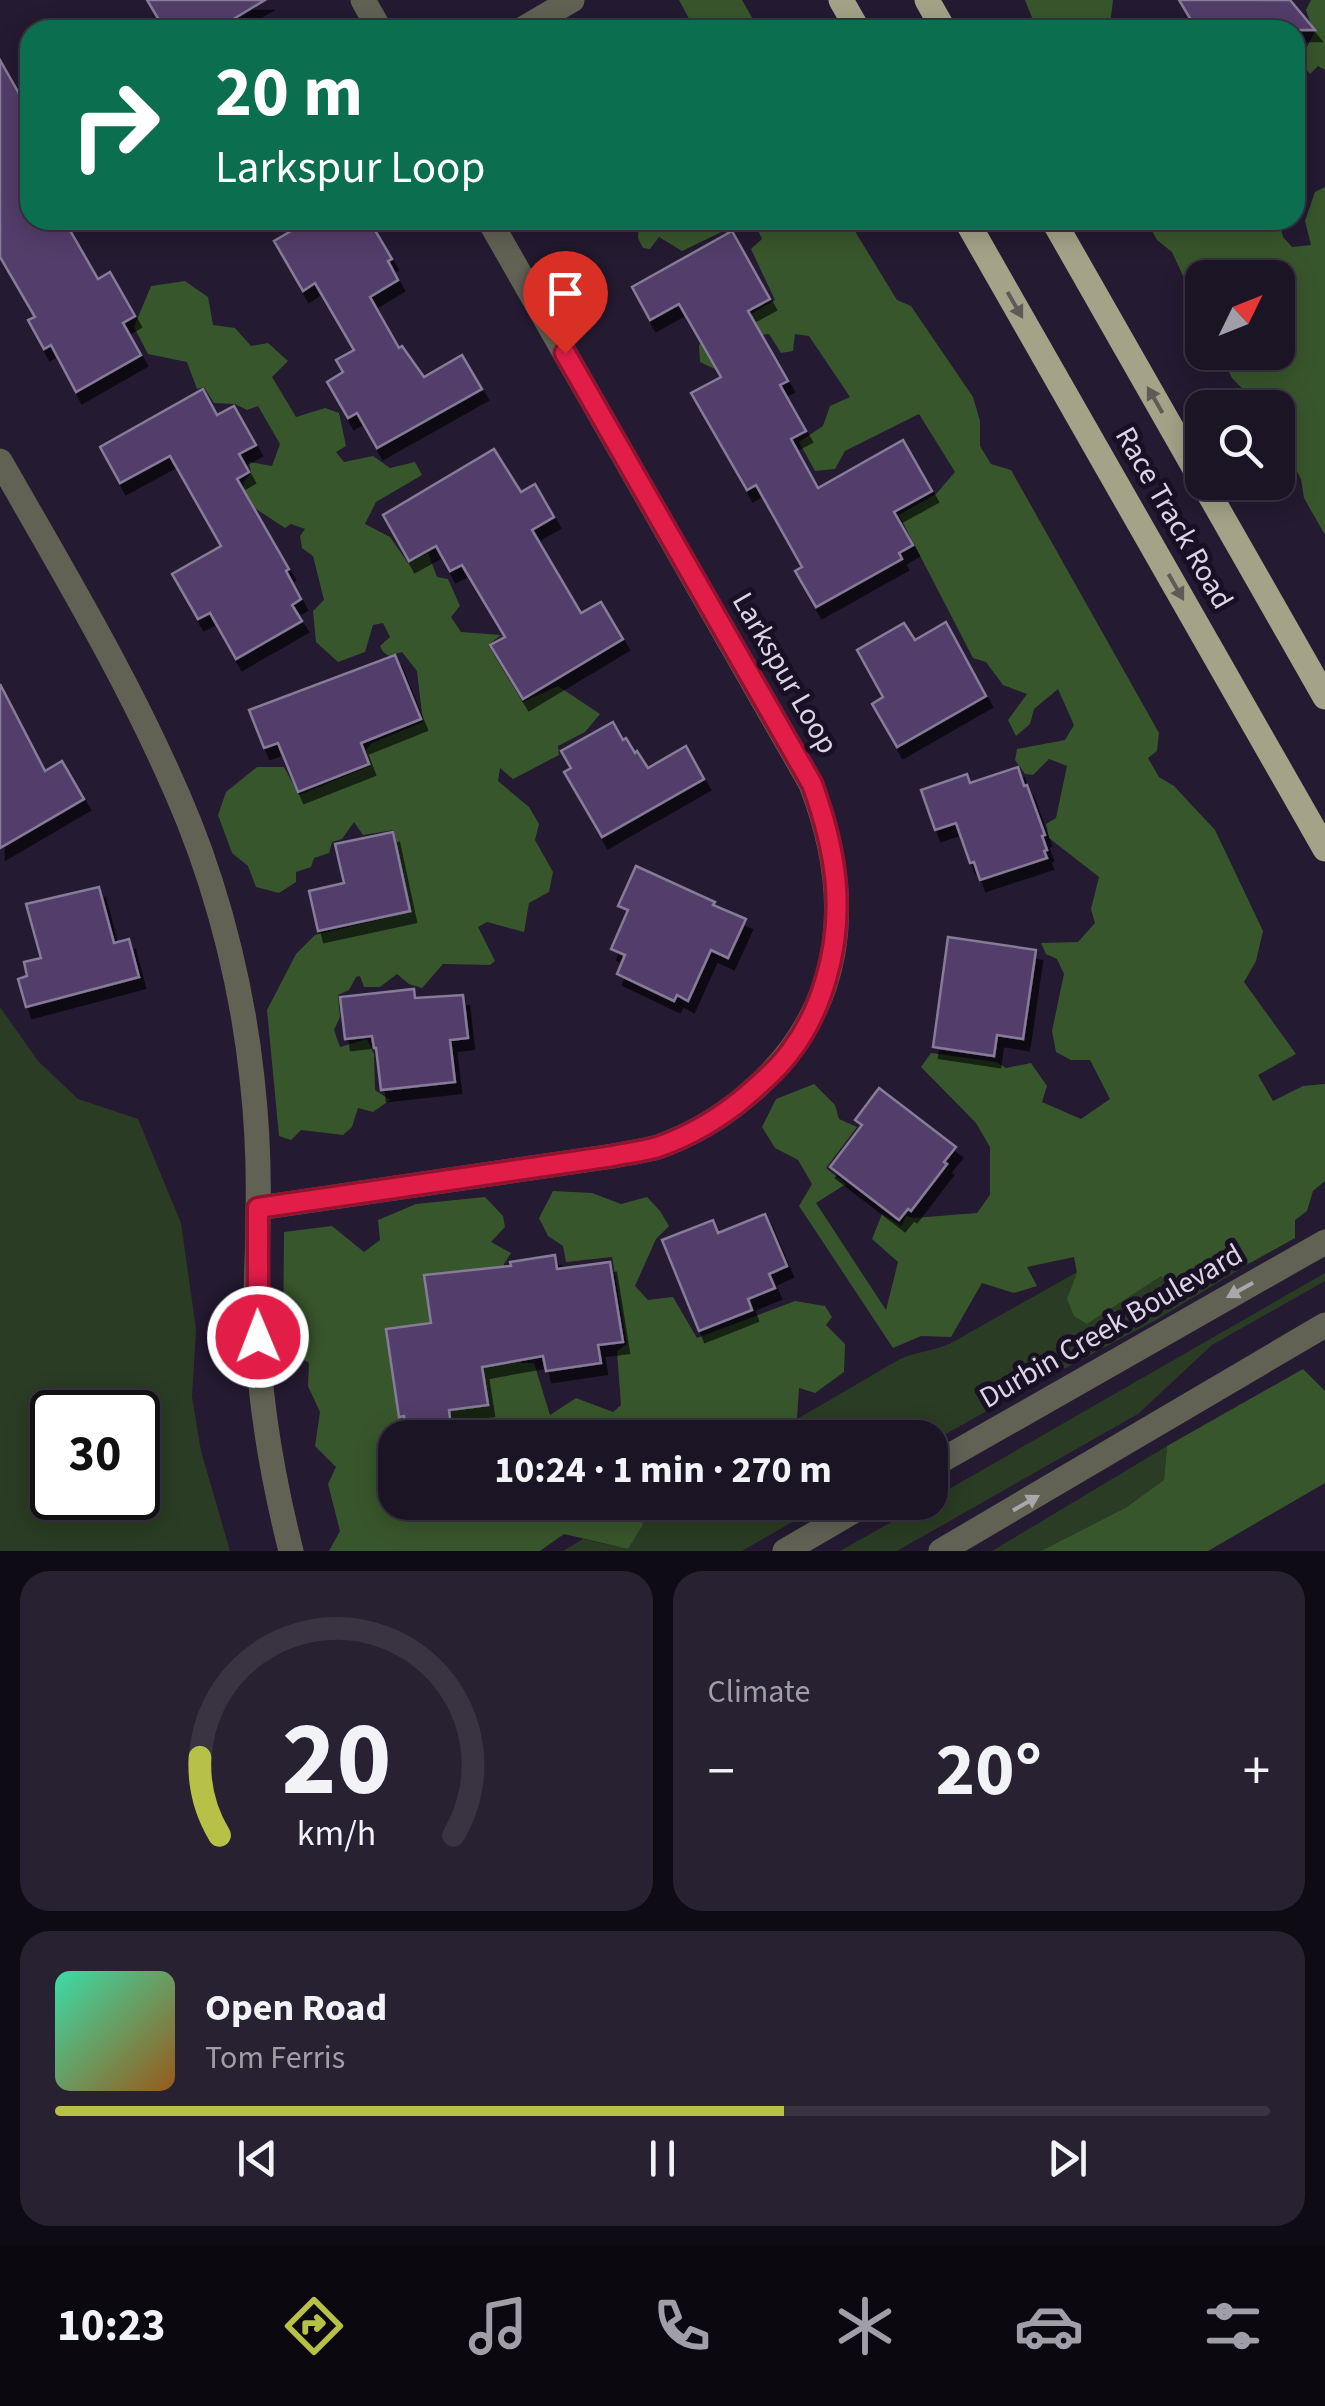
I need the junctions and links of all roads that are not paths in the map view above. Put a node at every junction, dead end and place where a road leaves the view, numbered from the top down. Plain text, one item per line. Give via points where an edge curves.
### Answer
1 (572, 0) edge
2 (538, 20) edge
3 (495, 230) edge
4 (972, 230) edge
5 (1058, 230) edge
6 (0, 461) edge
7 (1325, 697) edge
8 (1325, 848) edge
9 (258, 1208) junction
10 (1325, 1242) edge
11 (1325, 1326) edge
12 (948, 1458) edge
13 (838, 1520) edge
14 (291, 1551) edge
15 (785, 1551) edge
16 (941, 1551) edge

1 - 2 street
3 - 9 street, Larkspur Loop via 812,784 836,873 830,965 810,1021 766,1079 697,1130 658,1147
4 -> 8 main road, Race Track Road
7 -> 5 main road, Race Track Road
6 - 9 street via 148,730 190,824 242,1006
9 - 14 street via 260,1391
10 -> 12 street, Durbin Creek Boulevard
16 -> 11 street
13 - 15 street

